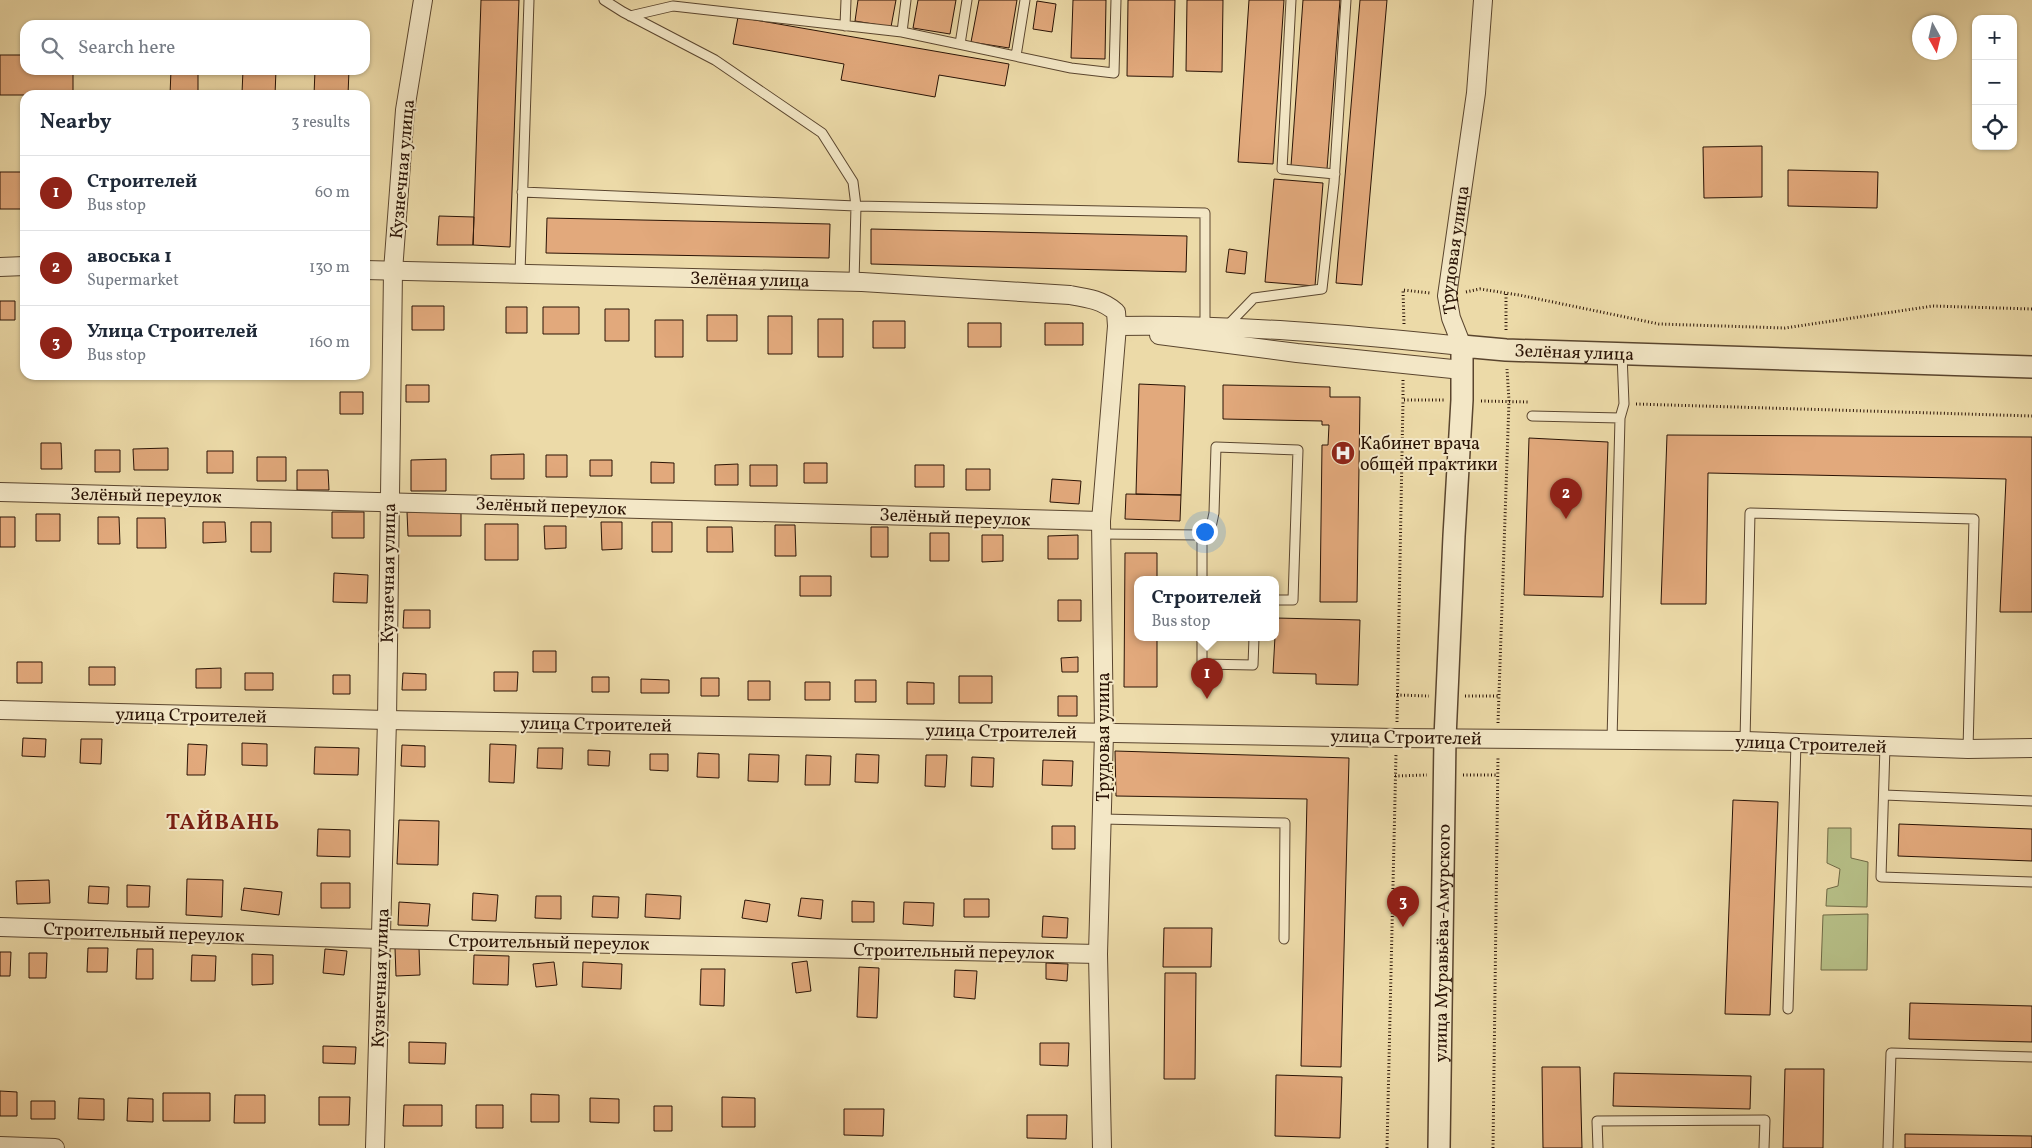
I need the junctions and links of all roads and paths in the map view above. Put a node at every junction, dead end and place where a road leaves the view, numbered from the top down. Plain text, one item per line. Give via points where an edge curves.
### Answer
1 (423, 0) edge
2 (529, 0) edge
3 (604, 0) edge
4 (846, 0) edge
5 (906, 0) edge
6 (967, 0) edge
7 (1025, 0) edge
8 (1116, 0) edge
9 (1291, 0) edge
10 (1346, 0) edge
11 (1483, 0) edge
12 (630, 16) junction
13 (845, 26) junction
14 (902, 32) junction
15 (960, 44) junction
16 (1016, 56) junction
17 (1335, 174) junction
18 (522, 192) junction
19 (856, 206) junction
20 (20, 266) edge
21 (0, 267) edge
22 (370, 270) edge
23 (393, 271) junction
24 (520, 273) junction
25 (854, 282) junction
26 (1447, 296) junction
27 (2032, 310) edge
28 (1117, 326) junction
29 (1206, 327) junction
30 (1225, 328) junction
31 (1404, 340) junction
32 (1462, 346) junction
33 (1622, 354) junction
34 (1403, 365) junction
35 (2032, 367) edge
36 (1462, 370) junction
37 (1403, 400) junction
38 (1462, 400) junction
39 (1538, 402) dead end
40 (1624, 404) junction
41 (1532, 416) dead end
42 (2032, 416) edge
43 (1620, 418) junction
44 (0, 492) edge
45 (389, 501) junction
46 (1101, 527) junction
47 (1202, 535) junction
48 (1202, 576) edge
49 (1279, 600) edge
50 (1202, 641) edge
51 (1254, 641) edge
52 (0, 710) edge
53 (387, 720) junction
54 (1104, 733) junction
55 (1396, 738) junction
56 (1446, 738) junction
57 (1612, 740) junction
58 (1745, 741) junction
59 (1796, 743) junction
60 (1885, 746) junction
61 (2032, 748) edge
62 (1968, 749) junction
63 (1884, 795) junction
64 (2032, 801) edge
65 (1102, 819) junction
66 (2032, 882) edge
67 (0, 927) edge
68 (381, 939) junction
69 (1284, 939) dead end
70 (1098, 954) junction
71 (1788, 1010) dead end
72 (2032, 1057) edge
73 (0, 1146) edge
74 (56, 1148) edge
75 (375, 1148) edge
76 (1102, 1148) edge
77 (1387, 1148) edge
78 (1439, 1148) edge
79 (1598, 1148) edge
80 (1764, 1148) edge
81 (1888, 1148) edge

1 - 23 street, Кузнечная улица via 405,110
2 - 18 lane
3 - 12 lane
4 - 13 lane
5 - 14 lane
6 - 15 lane
7 - 16 lane
8 - 16 lane via 1114,73
9 - 17 lane via 1282,169
10 - 17 lane
11 - 26 street, Трудовая улица via 1476,93
12 - 13 lane via 673,6
12 - 19 lane via 715,60 822,133 853,182
13 - 14 lane
14 - 15 lane
15 - 16 lane
17 - 30 lane via 1322,289 1254,298
18 - 19 lane
18 - 24 lane
19 - 25 lane
19 - 29 lane via 1205,214
20 - 21 street
22 - 23 street, Зелёная улица
23 - 24 street, Зелёная улица
23 - 45 street, Кузнечная улица
24 - 25 street, Зелёная улица
25 - 28 street, Зелёная улица via 1094,299 1116,312
26 - 27 path via 1480,289 1659,324 1785,328 1933,306
26 - 31 path via 1403,290
26 - 32 street, Трудовая улица
28 - 29 street, Зелёная улица
28 - 34 street via 1203,342
28 - 46 street, Трудовая улица
29 - 30 street, Зелёная улица
30 - 31 street, Зелёная улица
31 - 32 street, Зелёная улица
32 - 33 street, Зелёная улица
32 - 36 street, Трудовая улица
33 - 35 street, Зелёная улица
33 - 40 lane
34 - 36 street
34 - 37 path
36 - 38 street, Трудовая улица
37 - 38 path
37 - 55 path
38 - 39 path
38 - 56 street, Трудовая улица
40 - 42 path
40 - 43 lane
41 - 43 lane
43 - 57 lane
44 - 45 street, Зелёный переулок
45 - 46 street, Зелёный переулок
45 - 53 street, Кузнечная улица
46 - 47 lane
46 - 54 street, Трудовая улица
47 - 48 lane
47 - 49 lane via 1211,527 1214,513 1216,447 1298,450 1293,600
50 - 51 lane via 1202,664 1253,665
52 - 53 street, улица Строителей
53 - 54 street, улица Строителей
53 - 68 street, Кузнечная улица
54 - 55 street, улица Строителей
54 - 65 street, Трудовая улица
55 - 56 street, улица Строителей
55 - 77 path
56 - 57 street, улица Строителей
56 - 78 street, улица Муравьёва-Амурского
57 - 58 street, улица Строителей
58 - 59 street, улица Строителей
58 - 62 lane via 1750,513 1974,519
59 - 60 street, улица Строителей
59 - 71 lane
60 - 62 street, улица Строителей
60 - 63 lane
61 - 62 street, улица Строителей
63 - 64 lane
63 - 66 lane via 1881,877
65 - 69 lane via 1285,823
65 - 70 street, Трудовая улица
67 - 68 street, Строительный переулок
68 - 70 street, Строительный переулок
68 - 75 street, Кузнечная улица
70 - 76 street, Трудовая улица
72 - 81 lane via 1891,1053
73 - 74 street
79 - 80 lane via 1597,1120 1765,1120

